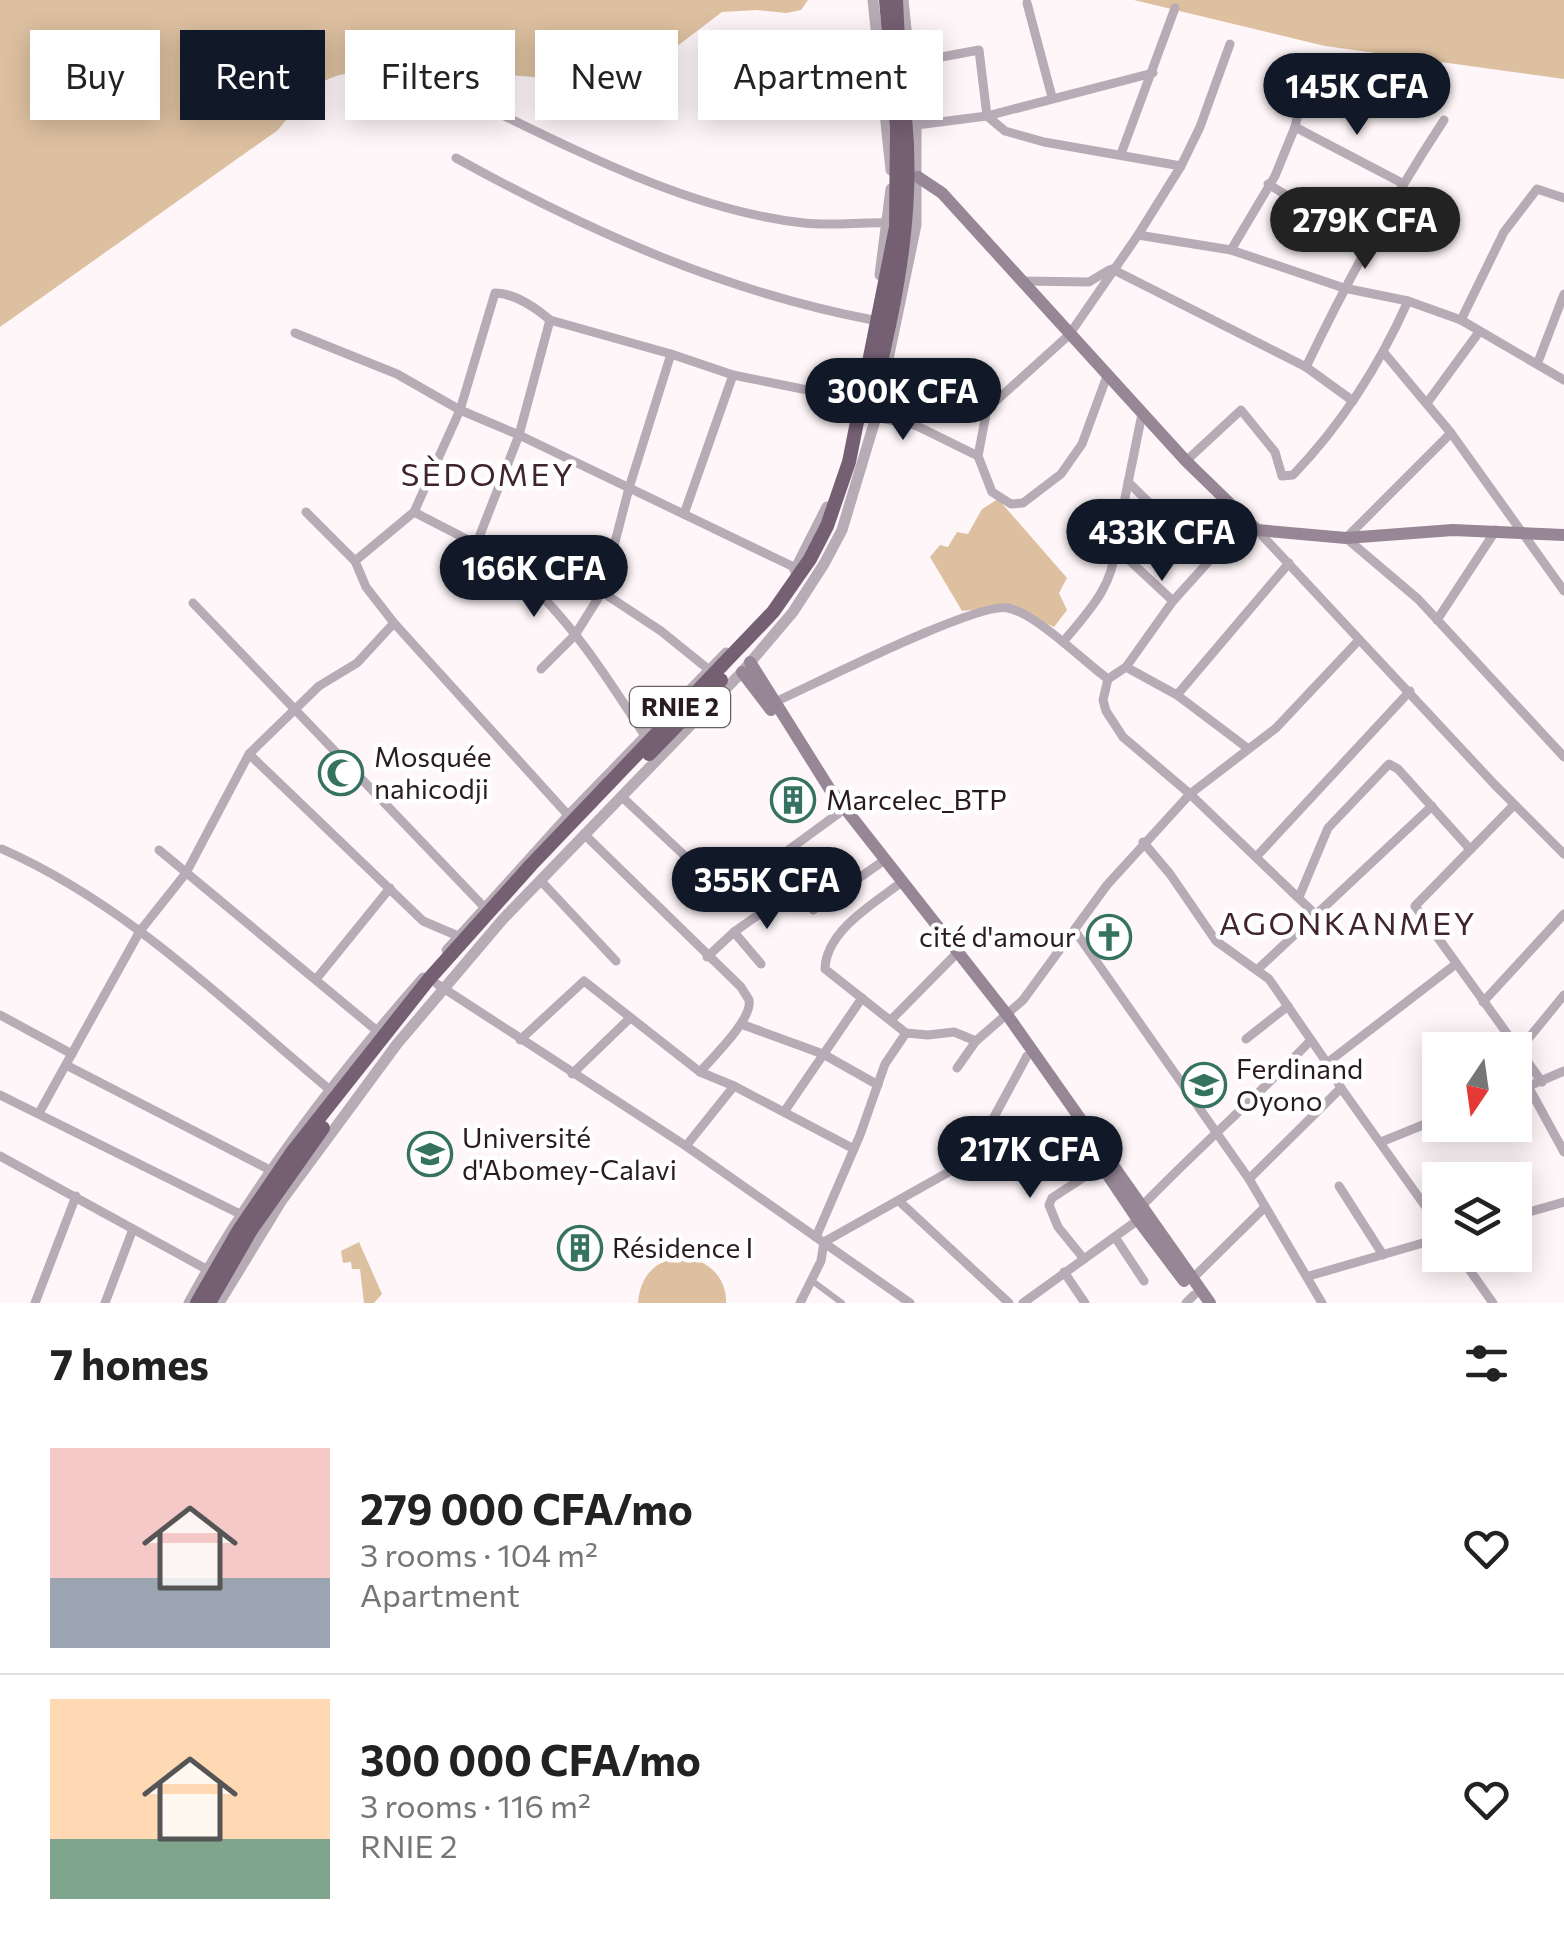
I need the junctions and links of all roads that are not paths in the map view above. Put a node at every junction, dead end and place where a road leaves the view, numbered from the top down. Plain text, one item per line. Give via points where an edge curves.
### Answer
1 (873, 0) edge
2 (886, 0) edge
3 (899, 0) edge
4 (1027, 3) dead end
5 (1175, 8) dead end
6 (904, 30) edge
7 (1230, 44) dead end
8 (943, 56) edge
9 (1309, 65) dead end
10 (1153, 73) junction
11 (1052, 98) junction
12 (987, 116) junction
13 (515, 120) edge
14 (915, 120) edge
15 (1444, 120) dead end
16 (916, 125) junction
17 (1295, 127) junction
18 (1121, 154) junction
19 (456, 158) dead end
20 (1182, 166) junction
21 (909, 178) junction
22 (1402, 183) junction
23 (1268, 184) junction
24 (1564, 198) edge
25 (1311, 210) dead end
26 (888, 222) junction
27 (1138, 234) junction
28 (1231, 250) junction
29 (1112, 269) junction
30 (1021, 281) junction
31 (1344, 288) junction
32 (1564, 294) edge
33 (1408, 300) junction
34 (550, 320) junction
35 (874, 320) junction
36 (1461, 320) junction
37 (1478, 332) junction
38 (295, 333) dead end
39 (1069, 335) junction
40 (670, 354) junction
41 (1385, 354) junction
42 (1538, 362) junction
43 (1306, 367) junction
44 (734, 376) junction
45 (1107, 376) junction
46 (1564, 380) edge
47 (857, 400) junction
48 (1353, 401) junction
49 (1427, 403) junction
50 (460, 410) junction
51 (1142, 414) junction
52 (876, 417) junction
53 (1451, 433) junction
54 (519, 435) junction
55 (978, 456) junction
56 (1186, 461) junction
57 (1128, 482) junction
58 (629, 488) junction
59 (306, 512) dead end
60 (414, 512) junction
61 (684, 514) junction
62 (1246, 520) junction
63 (1258, 530) junction
64 (1496, 530) junction
65 (1521, 533) junction
66 (1564, 535) edge
67 (1346, 538) junction
68 (476, 545) junction
69 (1115, 547) junction
70 (1209, 560) junction
71 (354, 561) junction
72 (1288, 563) junction
73 (796, 568) junction
74 (602, 592) junction
75 (1564, 592) edge
76 (1173, 601) junction
77 (193, 603) dead end
78 (1437, 620) junction
79 (394, 624) junction
80 (575, 635) junction
81 (1359, 640) junction
82 (1064, 642) junction
83 (735, 660) junction
84 (1126, 667) junction
85 (541, 669) dead end
86 (708, 669) junction
87 (1108, 679) junction
88 (1410, 691) junction
89 (1177, 695) junction
90 (775, 702) junction
91 (293, 710) junction
92 (645, 736) junction
93 (1246, 748) junction
94 (249, 754) junction
95 (1564, 757) edge
96 (1190, 794) junction
97 (620, 796) junction
98 (1514, 804) junction
99 (1432, 806) junction
100 (839, 813) junction
101 (568, 815) junction
102 (584, 834) junction
103 (1144, 842) junction
104 (1469, 848) junction
105 (1562, 848) edge
106 (2, 849) edge
107 (160, 850) dead end
108 (1257, 856) junction
109 (879, 864) junction
110 (186, 873) junction
111 (541, 881) junction
112 (900, 884) junction
113 (390, 888) junction
114 (1298, 898) junction
115 (778, 901) dead end
116 (486, 909) junction
117 (813, 910) dead end
118 (1314, 913) junction
119 (1564, 914) edge
120 (140, 931) junction
121 (1075, 931) junction
122 (734, 932) junction
123 (458, 936) junction
124 (956, 954) junction
125 (707, 957) junction
126 (616, 962) dead end
127 (761, 964) dead end
128 (1456, 964) junction
129 (1258, 969) junction
130 (316, 978) junction
131 (440, 986) junction
132 (1564, 996) edge
133 (862, 998) junction
134 (1484, 1002) junction
135 (1288, 1006) junction
136 (0, 1015) edge
137 (1004, 1018) junction
138 (629, 1020) junction
139 (891, 1020) junction
140 (741, 1024) junction
141 (376, 1030) junction
142 (1506, 1032) edge
143 (906, 1033) junction
144 (1532, 1034) edge
145 (520, 1040) junction
146 (1246, 1040) dead end
147 (1310, 1040) junction
148 (976, 1041) junction
149 (72, 1054) junction
150 (823, 1054) junction
151 (1027, 1056) junction
152 (1327, 1063) junction
153 (66, 1065) junction
154 (957, 1068) dead end
155 (1532, 1068) edge
156 (1564, 1071) edge
157 (700, 1072) junction
158 (572, 1074) junction
159 (1542, 1082) junction
160 (878, 1085) junction
161 (734, 1086) junction
162 (1532, 1087) edge
163 (1341, 1088) junction
164 (330, 1090) junction
165 (1532, 1093) edge
166 (0, 1095) edge
167 (1067, 1107) junction
168 (784, 1112) junction
169 (39, 1113) junction
170 (1422, 1125) edge
171 (1215, 1131) junction
172 (1381, 1142) junction
173 (686, 1146) junction
174 (854, 1150) junction
175 (1564, 1152) edge
176 (0, 1156) edge
177 (1101, 1166) junction
178 (270, 1170) junction
179 (1249, 1179) junction
180 (1338, 1186) dead end
181 (76, 1196) junction
182 (899, 1201) junction
183 (1422, 1201) edge
184 (1564, 1202) edge
185 (1142, 1206) junction
186 (1264, 1208) junction
187 (1532, 1211) edge
188 (240, 1214) junction
189 (1138, 1220) junction
190 (134, 1229) junction
191 (1115, 1237) junction
192 (820, 1240) junction
193 (1422, 1244) edge
194 (1383, 1256) junction
195 (1084, 1259) junction
196 (206, 1269) junction
197 (1064, 1272) junction
198 (1471, 1272) edge
199 (1309, 1276) junction
200 (1192, 1279) junction
201 (811, 1280) junction
202 (1144, 1281) dead end
203 (1193, 1300) edge
204 (35, 1303) edge
205 (105, 1303) edge
206 (188, 1303) edge
207 (197, 1303) edge
208 (209, 1303) edge
209 (219, 1303) edge
210 (800, 1303) edge
211 (842, 1303) edge
212 (910, 1303) edge
213 (1008, 1303) edge
214 (1023, 1303) edge
215 (1086, 1303) edge
216 (1210, 1303) edge
217 (1322, 1303) edge
218 (1492, 1303) edge

1 - 26 street via 888,124
2 - 21 highway, RNIE 2 / RNIE 2
3 - 6 street
3 - 21 highway, RNIE 2 / RNIE 2
4 - 11 street
5 - 10 street
7 - 20 street
8 - 12 street via 979,50
9 - 17 street
10 - 11 street
10 - 18 street
11 - 12 street
12 - 16 street
12 - 18 street via 1004,131
13 - 26 street via 648,180 744,212 807,223
14 - 16 street
15 - 22 street
16 - 21 street
17 - 22 street
17 - 23 street
18 - 20 street
19 - 35 street via 633,247 808,308
20 - 27 street
21 - 30 main road via 942,193
21 - 52 street via 913,242
21 - 83 highway, RNIE 2 / RNIE 2 via 887,335 836,524 791,603
22 - 31 street
23 - 25 street
23 - 28 street
24 - 36 street via 1537,189 1516,212
26 - 35 street
27 - 28 street
27 - 29 street
28 - 31 street
29 - 30 street via 1089,282
29 - 39 street
29 - 43 street
30 - 39 main road
31 - 33 street
31 - 43 street
32 - 42 street
33 - 36 street
33 - 41 street
34 - 40 street
34 - 50 street via 495,293
34 - 54 street
35 - 47 street
36 - 37 street
37 - 42 street
37 - 49 street
38 - 50 street via 397,374
39 - 45 main road
39 - 55 street via 987,409
40 - 44 street
40 - 58 street
41 - 48 street
41 - 49 street
42 - 46 street
43 - 48 street
44 - 47 street
44 - 61 street
45 - 51 main road
45 - 55 street via 1072,461 1045,490 1011,504 992,492
47 - 73 street via 840,472
48 - 56 street via 1324,443 1288,477 1241,410
49 - 53 street
50 - 54 street
50 - 60 street
51 - 56 main road
51 - 57 street
52 - 55 street via 915,425
52 - 83 street via 842,530 824,564 793,612
53 - 65 street
53 - 67 street
54 - 58 street
54 - 68 street
56 - 62 main road
57 - 69 street
57 - 70 street
58 - 61 street
58 - 74 street
59 - 71 street
60 - 68 street
60 - 71 street
61 - 73 street
62 - 63 main road
62 - 70 street
63 - 67 main road
63 - 72 street
64 - 65 main road
64 - 67 main road
64 - 78 street
65 - 66 main road
65 - 75 street
67 - 78 street
68 - 80 street via 515,572
69 - 76 street
69 - 82 street via 1107,586
70 - 76 street
71 - 79 street
72 - 81 street
72 - 89 street
73 - 83 street
74 - 80 street
74 - 86 street
76 - 84 street
77 - 91 street
78 - 95 street
79 - 91 street via 357,663
79 - 101 street
80 - 85 street
80 - 92 street
81 - 88 street
81 - 93 street via 1276,728
82 - 87 street
82 - 90 street via 1010,608 986,610
83 - 86 street
83 - 90 main road
83 - 97 street
83 - 100 main road
83 - 116 highway, RNIE 2 / RNIE 2
83 - 131 highway, RNIE 2 / RNIE 2
84 - 87 street
84 - 89 street
86 - 92 street
87 - 96 street via 1103,700 1123,737
88 - 98 street
88 - 108 street
89 - 93 street
90 - 112 main road via 828,788
91 - 94 street
91 - 116 street
92 - 101 street
93 - 96 street
94 - 110 street
94 - 113 street
96 - 103 street
96 - 108 street
97 - 100 street via 719,895
97 - 102 street
98 - 104 street
98 - 105 street
99 - 104 street
99 - 114 street via 1392,764 1384,767 1328,828
99 - 118 street
100 - 109 main road
101 - 116 street
102 - 111 street
102 - 125 street
103 - 121 street
103 - 129 street via 1216,941
104 - 128 street via 1416,906
106 - 120 street via 54,872
107 - 110 street
108 - 114 street
109 - 112 main road
109 - 117 street
110 - 120 street
110 - 130 street
111 - 126 street
111 - 131 street
112 - 124 main road
112 - 133 street via 844,927 824,965
113 - 123 street via 423,921
113 - 130 street
114 - 118 street
115 - 122 street
116 - 123 street
116 - 207 highway, RNIE 2 / RNIE 2 via 293,1151
118 - 129 street
119 - 134 street
120 - 149 street
120 - 164 street
121 - 137 street
121 - 171 street
122 - 125 street
122 - 127 street
123 - 141 street
124 - 137 main road
124 - 139 street
125 - 140 street via 749,999
128 - 134 street
128 - 152 street
129 - 135 street
130 - 141 street
131 - 145 street
131 - 208 highway, RNIE 2 / RNIE 2 via 297,1162
131 - 209 street via 315,1152
132 - 144 street
133 - 139 street
133 - 150 street
134 - 142 street
135 - 146 street
135 - 147 street
136 - 149 street
137 - 148 street
137 - 151 main road
137 - 167 main road
138 - 145 street via 584,982
138 - 157 street
138 - 158 street
139 - 143 street
140 - 150 street
140 - 157 street
141 - 164 street
143 - 148 street via 954,1032
143 - 160 street
145 - 158 street
147 - 152 street
147 - 171 street
148 - 154 street
149 - 153 street
150 - 160 street
150 - 168 street
151 - 167 main road
151 - 182 street via 963,1164
152 - 163 street
153 - 169 street
153 - 178 street
155 - 159 street
156 - 159 street
157 - 161 street
158 - 173 street
159 - 162 street
160 - 174 street
161 - 168 street
161 - 173 street
163 - 172 street
163 - 179 street
164 - 178 street
165 - 175 street
166 - 169 street
167 - 177 main road
167 - 185 main road
168 - 174 street
169 - 188 street
170 - 172 street
171 - 179 street
171 - 185 street
172 - 183 street
173 - 192 street
174 - 192 street
176 - 181 street
177 - 189 main road
177 - 195 street via 1049,1205
178 - 188 street
179 - 186 street
180 - 194 street
181 - 190 street
181 - 204 street
182 - 192 street
182 - 213 street
184 - 187 street
185 - 189 street
185 - 200 main road
186 - 199 street
186 - 200 street
188 - 196 street
189 - 191 street
189 - 203 main road
190 - 196 street
190 - 205 street
191 - 195 street
191 - 202 street
192 - 201 street via 822,1261
192 - 212 street
193 - 194 street
194 - 199 street
195 - 197 street
196 - 206 street
197 - 214 street
197 - 215 street
198 - 218 street
199 - 217 street
200 - 216 main road
201 - 210 street
201 - 211 street

